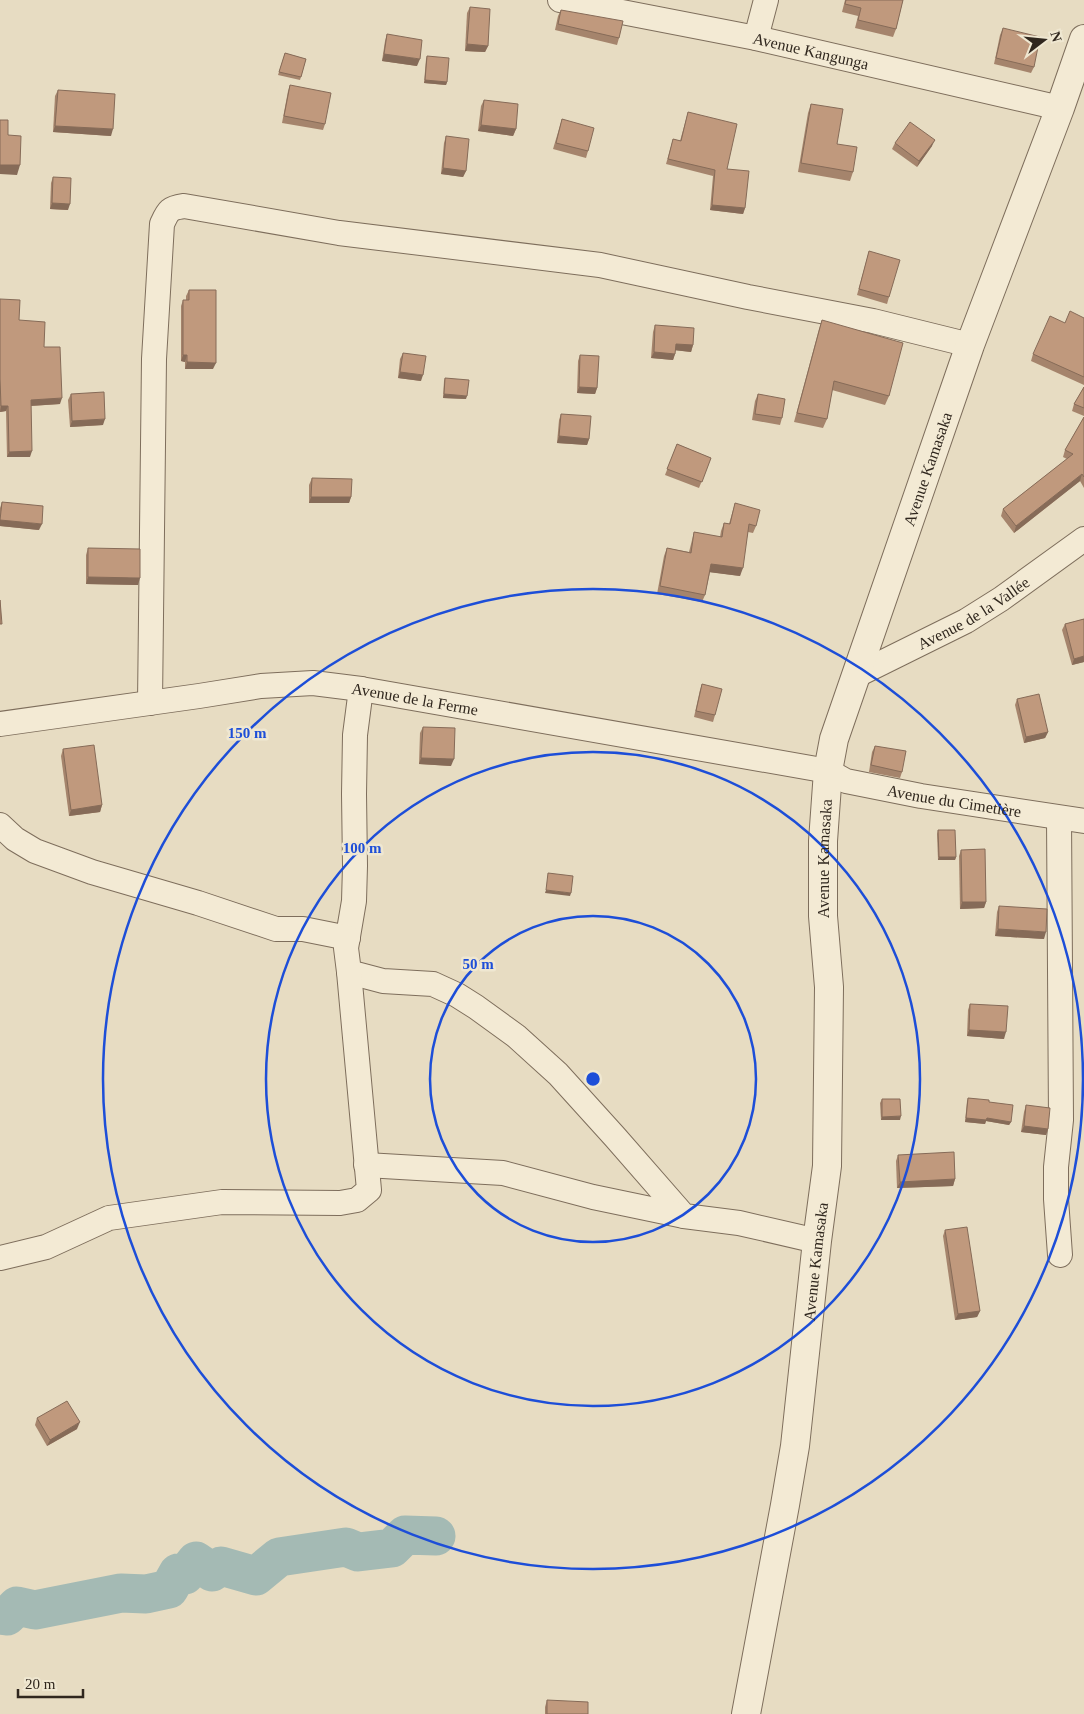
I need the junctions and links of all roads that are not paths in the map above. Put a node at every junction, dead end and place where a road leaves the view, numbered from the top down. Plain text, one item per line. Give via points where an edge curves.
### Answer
1 (560, 0) edge
2 (766, 0) edge
3 (756, 38) junction
4 (1084, 39) edge
5 (1060, 108) junction
6 (970, 345) junction
7 (1083, 541) edge
8 (857, 676) junction
9 (360, 689) junction
10 (150, 703) junction
11 (0, 724) edge
12 (828, 771) junction
13 (1059, 818) junction
14 (1084, 821) edge
15 (0, 825) edge
16 (348, 938) junction
17 (349, 972) junction
18 (366, 1165) junction
19 (684, 1216) junction
20 (817, 1241) junction
21 (1060, 1255) dead end
22 (0, 1258) edge
23 (746, 1714) edge

1 - 3 street, Avenue Kangunga
2 - 3 street
3 - 5 street, Avenue Kangunga
4 - 5 street, Avenue Kamasaka
5 - 6 street, Avenue Kamasaka
6 - 8 street, Avenue Kamasaka
6 - 10 street via 873,321 600,265 339,233 184,206 174,207 162,224 154,359
7 - 8 street, Avenue de la Vallée via 966,621
8 - 12 street, Avenue Kamasaka via 839,723
9 - 10 street, Avenue de la Ferme via 313,683 289,684
9 - 12 street, Avenue de la Ferme
9 - 16 street via 355,735 354,900
10 - 11 street, Avenue de la Ferme
12 - 13 street, Avenue du Cimetière via 846,781 878,788
12 - 20 street, Avenue Kamasaka via 823,841 829,997 827,1166
13 - 14 street, Avenue du Cimetière
13 - 21 street via 1061,1120 1056,1175
15 - 16 street via 35,851 92,872 276,929 303,929
16 - 17 street
17 - 18 street
17 - 19 street via 383,981 433,984 444,988 516,1036 558,1074
18 - 19 street via 503,1173 593,1197
18 - 22 street via 369,1190 358,1200 340,1203 222,1202 110,1218 46,1247
19 - 20 street via 739,1223
20 - 23 street, Avenue Kamasaka via 795,1446

